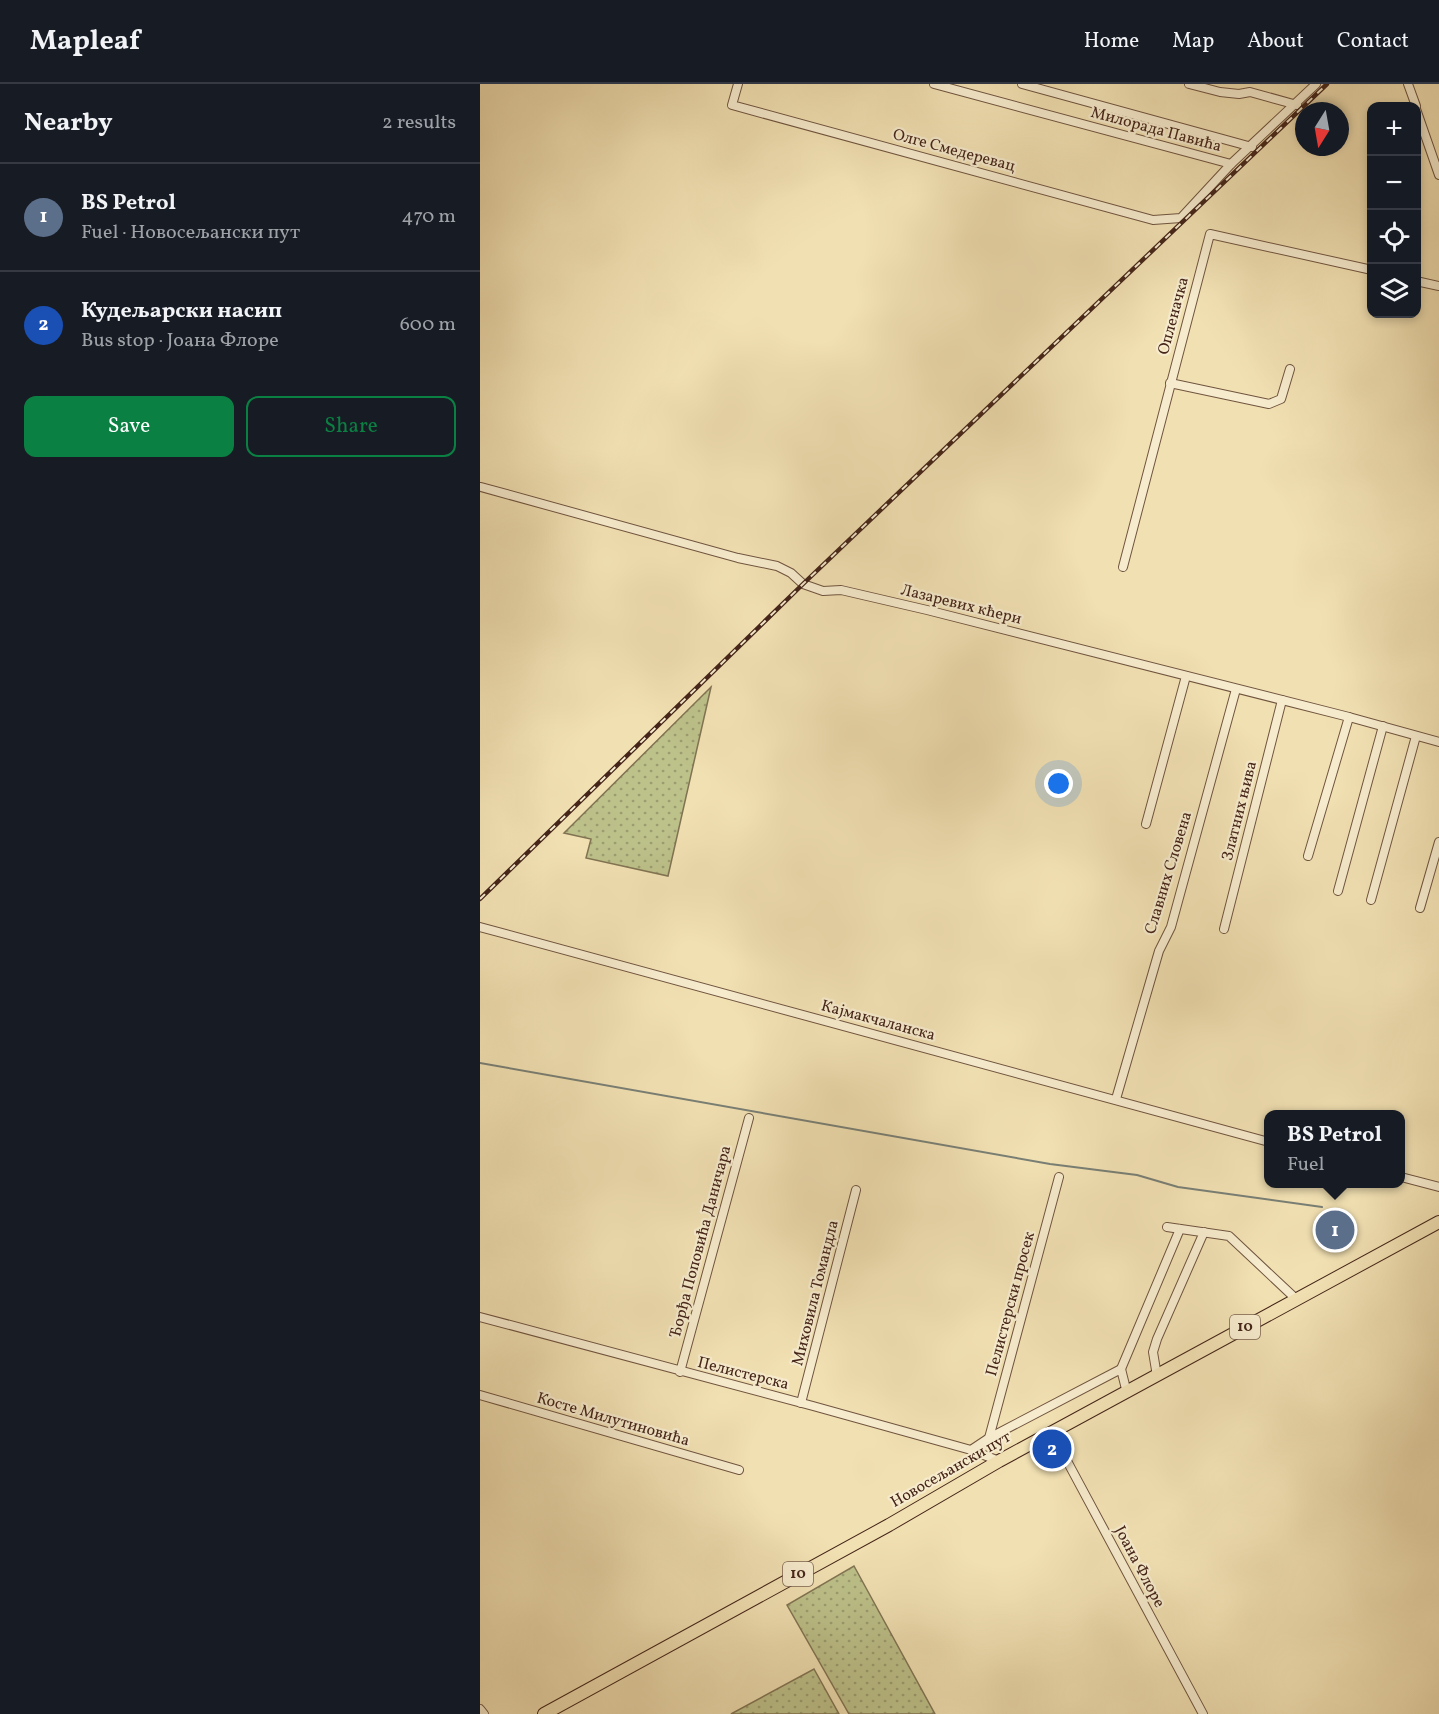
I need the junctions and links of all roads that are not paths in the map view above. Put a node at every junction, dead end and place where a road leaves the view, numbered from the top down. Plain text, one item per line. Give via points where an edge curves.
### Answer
1 (738, 84) edge
2 (934, 84) edge
3 (1022, 84) edge
4 (1189, 84) edge
5 (1316, 84) edge
6 (1408, 84) edge
7 (1300, 102) edge
8 (1414, 102) edge
9 (1295, 104) edge
10 (1295, 107) edge
11 (1421, 123) edge
12 (1252, 147) junction
13 (1231, 164) junction
14 (1439, 175) edge
15 (1367, 269) edge
16 (1421, 282) edge
17 (1439, 286) edge
18 (1290, 369) dead end
19 (1170, 383) junction
20 (481, 487) edge
21 (1122, 567) dead end
22 (1186, 676) junction
23 (1236, 689) junction
24 (1282, 700) junction
25 (1349, 717) junction
26 (1383, 726) junction
27 (1416, 736) junction
28 (1439, 742) edge
29 (1146, 824) dead end
30 (1439, 842) edge
31 (1308, 856) dead end
32 (1338, 891) dead end
33 (1371, 900) dead end
34 (1420, 908) dead end
35 (480, 927) edge
36 (1224, 929) dead end
37 (1116, 1099) junction
38 (749, 1118) dead end
39 (1264, 1141) edge
40 (1059, 1177) dead end
41 (1405, 1178) edge
42 (1439, 1187) edge
43 (856, 1190) dead end
44 (1439, 1222) edge
45 (1167, 1227) dead end
46 (1179, 1229) junction
47 (1204, 1232) junction
48 (1295, 1298) junction
49 (480, 1317) edge
50 (1121, 1369) junction
51 (680, 1372) junction
52 (1157, 1376) junction
53 (1127, 1393) junction
54 (480, 1395) edge
55 (801, 1403) junction
56 (1052, 1433) junction
57 (989, 1438) junction
58 (971, 1450) junction
59 (999, 1461) junction
60 (739, 1470) dead end
61 (480, 1709) edge
62 (484, 1714) edge
63 (544, 1714) edge
64 (1203, 1714) edge

1 - 13 street, Олге Смедеревац via 732,105 1153,220 1181,218
2 - 13 street, Милорада Павића
3 - 12 street
4 - 9 street via 1220,92 1250,92
5 - 7 street
6 - 8 street
10 - 12 street
11 - 14 street
12 - 13 street
15 - 19 street, Опленачка via 1210,234
16 - 17 street
18 - 19 street via 1281,399 1269,404
19 - 21 street, Опленачка
20 - 22 street, Лазаревих кћери via 777,567 814,589 841,590 927,610
22 - 23 street, Лазаревих кћери
22 - 29 street
23 - 24 street, Лазаревих кћери
23 - 37 street, Славних Словена via 1171,927 1159,951
24 - 25 street, Лазаревих кћери
24 - 36 street, Златних њива
25 - 26 street, Лазаревих кћери
25 - 31 street
26 - 27 street, Лазаревих кћери
26 - 32 street
27 - 28 street, Лазаревих кћери
27 - 33 street
30 - 34 street
35 - 37 street, Кајмакчаланска
37 - 39 street, Кајмакчаланска
38 - 51 street, Ђорђа Поповића Даничара
40 - 57 street, Пелистерски просек
41 - 42 street
43 - 55 street, Миховила Томандла
44 - 48 main road, Новосељански пут / 10
45 - 46 street
46 - 47 street
46 - 50 street
47 - 48 street via 1232,1238
47 - 52 street via 1157,1339 1153,1352
48 - 52 main road, Новосељански пут / 10
49 - 51 street, Пелистерска
50 - 53 street
50 - 57 street
51 - 55 street, Пелистерска
52 - 53 main road, Новосељански пут / 10
53 - 56 main road, Новосељански пут / 10
54 - 60 street, Косте Милутиновића
55 - 58 street, Пелистерска
56 - 59 main road, Новосељански пут / 10
56 - 64 street, Јоана Флоре
57 - 58 street
58 - 59 street, Пелистерска
59 - 63 main road, Новосељански пут / 10
61 - 62 street

